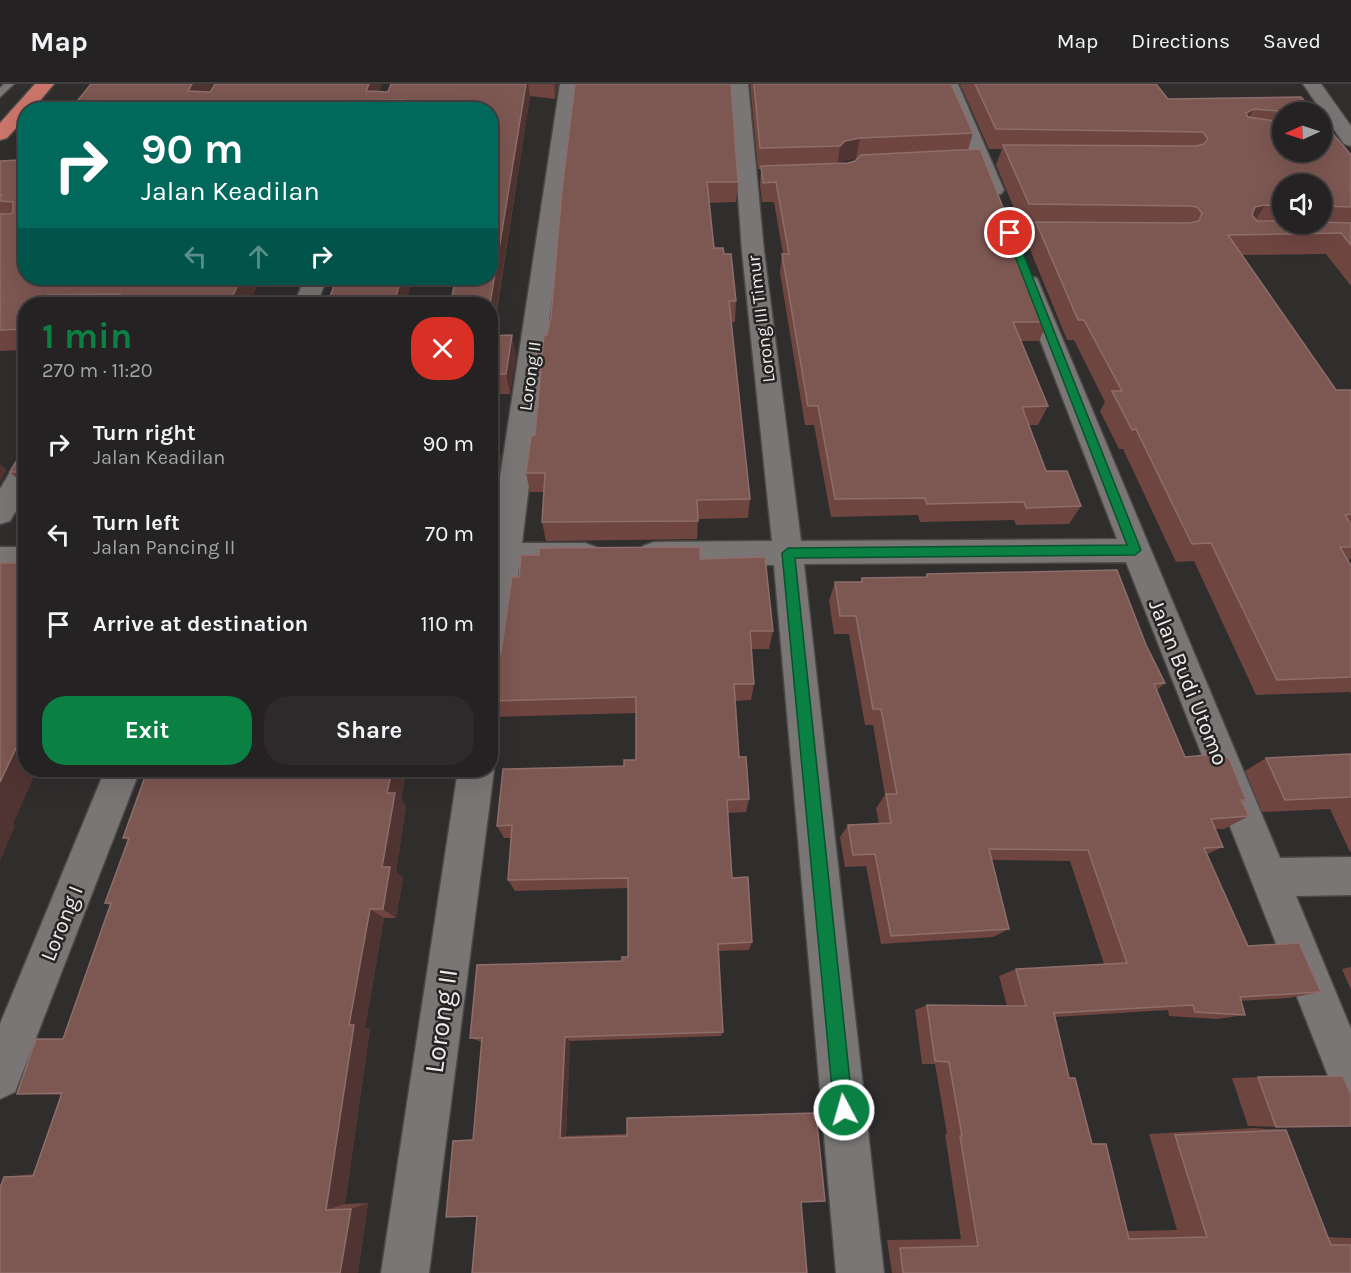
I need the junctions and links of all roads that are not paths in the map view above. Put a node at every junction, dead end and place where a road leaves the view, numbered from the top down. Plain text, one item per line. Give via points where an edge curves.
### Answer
1 (9, 84) edge
2 (45, 84) edge
3 (569, 84) edge
4 (739, 84) edge
5 (949, 84) edge
6 (1312, 84) edge
7 (0, 94) edge
8 (29, 102) edge
9 (18, 114) edge
10 (0, 134) edge
11 (1351, 140) edge
12 (1094, 234) edge
13 (1017, 251) junction
14 (18, 483) edge
15 (0, 513) edge
16 (1135, 550) junction
17 (788, 553) junction
18 (498, 555) edge
19 (0, 559) edge
20 (18, 559) edge
21 (119, 777) edge
22 (475, 777) edge
23 (1351, 876) edge
24 (1268, 877) junction
25 (0, 1077) edge
26 (1351, 1081) edge
27 (405, 1273) edge
28 (860, 1273) edge

1 - 7 lane
2 - 8 highway
3 - 18 street, Lorong II
4 - 17 street, Lorong III Timur via 758,177 753,251
5 - 13 street, Jalan Budi Utomo
6 - 11 street
9 - 10 highway
12 - 13 street
13 - 16 street, Jalan Budi Utomo
14 - 15 street
16 - 17 street
16 - 24 street, Jalan Budi Utomo
17 - 18 street
17 - 28 street, Lorong III Timur
19 - 20 street
21 - 25 street, Lorong I
22 - 27 street, Lorong II
23 - 24 street
24 - 26 street, Jalan Budi Utomo

